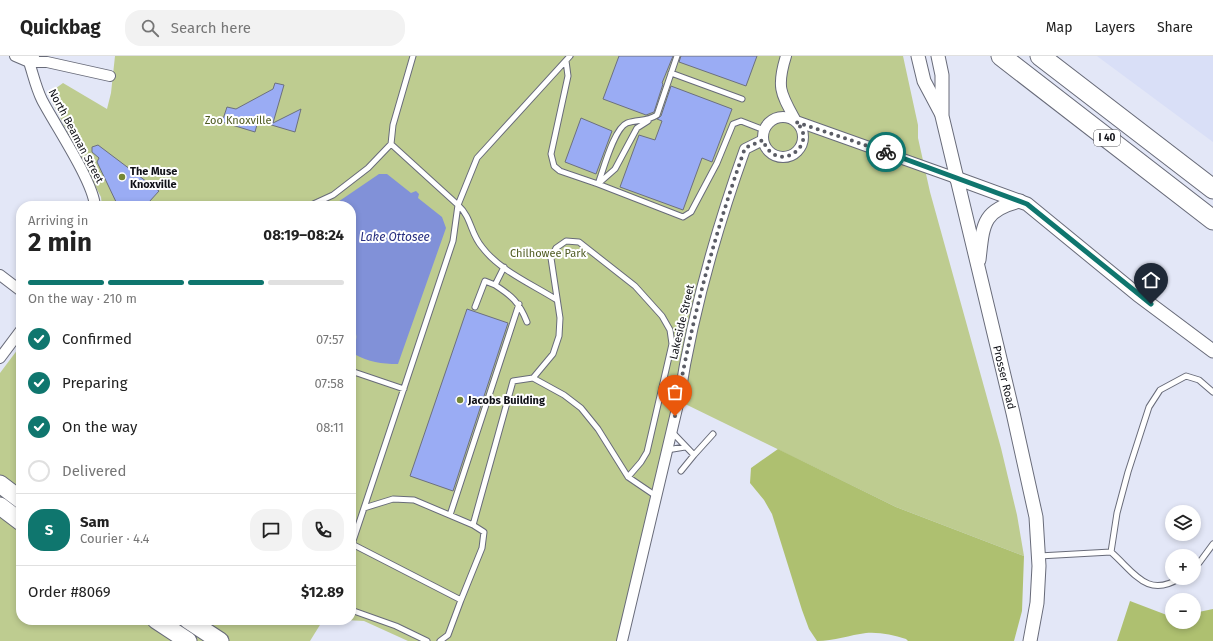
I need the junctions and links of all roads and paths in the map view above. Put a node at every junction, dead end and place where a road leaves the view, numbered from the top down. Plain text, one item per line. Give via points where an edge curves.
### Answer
1 (15, 56) edge
2 (413, 56) edge
3 (570, 56) edge
4 (677, 56) edge
5 (786, 56) edge
6 (918, 56) edge
7 (938, 56) edge
8 (1001, 56) edge
9 (1040, 56) edge
10 (31, 59) edge
11 (566, 61) junction
12 (671, 74) junction
13 (110, 76) dead end
14 (742, 99) dead end
15 (942, 116) junction
16 (649, 120) junction
17 (796, 122) junction
18 (764, 135) junction
19 (391, 144) junction
20 (956, 178) junction
21 (598, 184) junction
22 (1213, 189) edge
23 (95, 201) edge
24 (320, 201) edge
25 (1020, 201) junction
26 (458, 205) junction
27 (1213, 220) edge
28 (504, 267) junction
29 (978, 270) junction
30 (0, 275) edge
31 (495, 285) junction
32 (16, 288) edge
33 (557, 300) junction
34 (518, 304) junction
35 (475, 307) dead end
36 (527, 322) dead end
37 (16, 337) edge
38 (1213, 351) edge
39 (0, 358) edge
40 (356, 373) edge
41 (533, 378) junction
42 (404, 389) junction
43 (1213, 392) edge
44 (672, 431) junction
45 (713, 434) dead end
46 (685, 447) junction
47 (667, 450) junction
48 (694, 455) junction
49 (681, 471) dead end
50 (628, 477) junction
51 (0, 484) edge
52 (16, 496) edge
53 (656, 496) junction
54 (0, 506) edge
55 (364, 508) junction
56 (450, 515) junction
57 (16, 518) edge
58 (473, 525) junction
59 (356, 533) edge
60 (1213, 544) edge
61 (356, 547) edge
62 (1111, 552) junction
63 (1039, 556) junction
64 (1201, 561) edge
65 (1167, 585) edge
66 (461, 600) junction
67 (356, 612) edge
68 (164, 625) edge
69 (197, 625) edge
70 (188, 641) edge
71 (220, 641) edge
72 (426, 641) edge
73 (440, 641) edge
74 (622, 641) edge
75 (1030, 641) edge

1 - 10 street
2 - 19 lane via 393,125
3 - 11 lane
4 - 12 lane
5 - 17 street via 781,71 781,93
6 - 15 street, Prosser Road via 924,81
7 - 15 street, Prosser Road via 942,75
8 - 27 highway, I 40
9 - 22 highway, I 40
10 - 13 street
10 - 23 street, North Beaman Street via 40,98 84,174
11 - 21 lane via 568,76 551,154 554,166 560,171
11 - 26 lane via 477,158
12 - 14 lane
12 - 16 lane via 657,115
15 - 20 street, Prosser Road
16 - 21 lane via 637,128 615,169
16 - 21 lane via 627,123 618,130
17 - 18 street via 787,117 780,117 769,122
17 - 18 street via 802,128 803,135 800,148 789,156 770,152
17 - 20 street
18 - 21 lane via 741,121 733,124 718,163 695,206 683,217
18 - 44 street, Lakeside Street via 745,148 722,213 685,363
19 - 24 lane via 368,168 333,195
19 - 26 lane
20 - 25 street
20 - 29 street, Prosser Road
25 - 29 street via 1006,204 990,214 982,236
25 - 38 street
26 - 28 lane via 466,213 481,247
26 - 42 lane via 453,241
28 - 31 lane
28 - 33 lane
29 - 63 street, Prosser Road via 1033,500
30 - 32 street
31 - 34 lane via 512,296
31 - 35 lane via 485,281
33 - 41 lane via 559,336 553,354
33 - 50 lane via 552,258 556,248 566,241 579,242 635,286 662,316 670,330 672,344 647,452
34 - 36 lane
34 - 56 lane
37 - 39 street
40 - 42 lane
41 - 50 lane via 564,395 581,408 598,429
41 - 58 lane via 513,381
42 - 55 lane
43 - 62 lane via 1199,380 1186,376 1160,390 1149,407 1117,513
44 - 46 lane
44 - 47 street, Lakeside Street
45 - 48 lane
46 - 47 lane
46 - 48 lane
47 - 53 street, Lakeside Street
48 - 49 lane
50 - 53 lane
51 - 52 main road
53 - 74 street, Lakeside Street
54 - 57 main road
55 - 56 lane via 393,499 414,500
55 - 59 lane
56 - 58 lane
58 - 66 lane via 484,532 482,548
60 - 64 lane
61 - 66 lane
62 - 63 lane
62 - 65 lane via 1131,573 1147,584
63 - 75 street, Prosser Road via 1037,603
66 - 73 lane via 448,635
67 - 72 lane via 396,626
68 - 70 main road
69 - 71 main road

